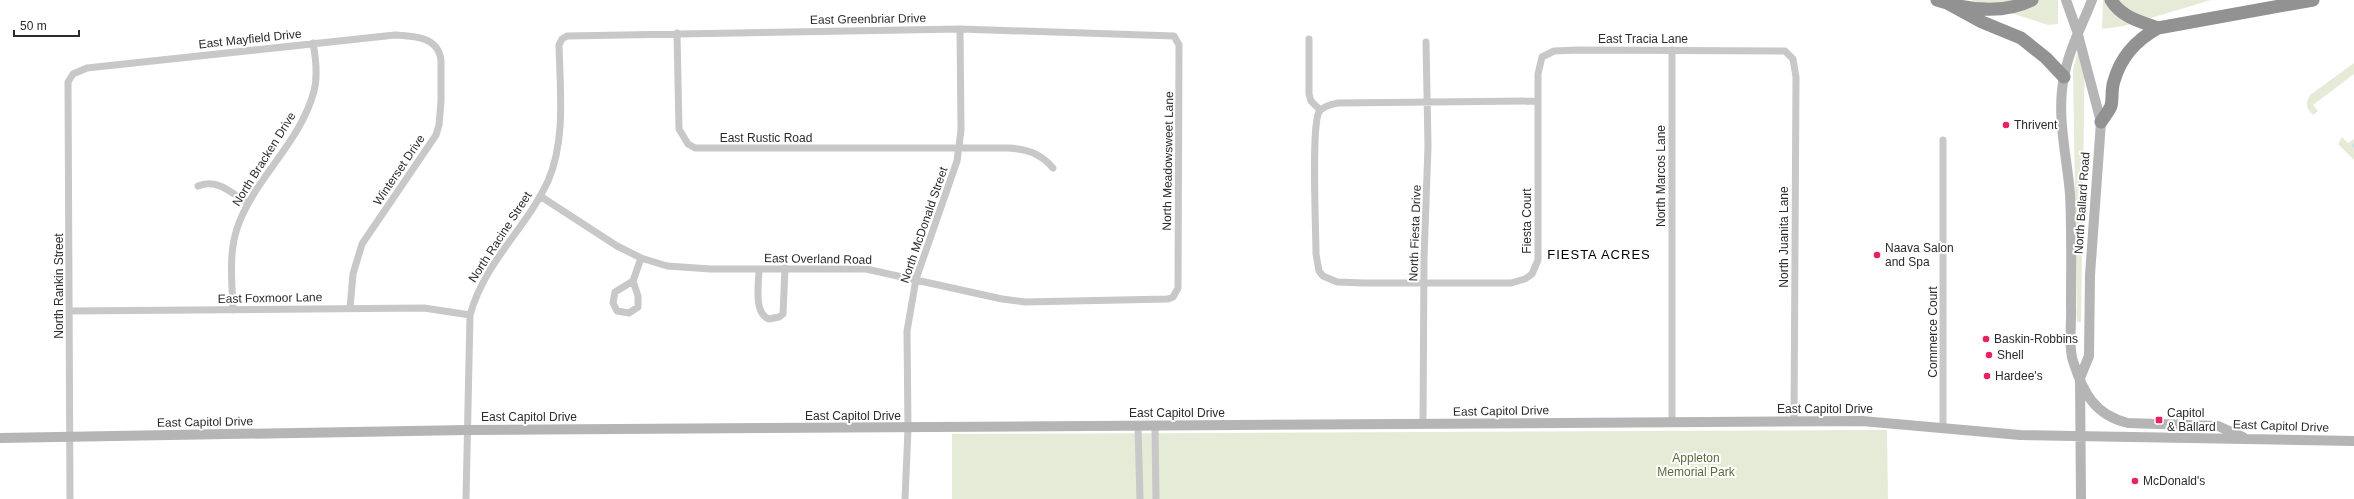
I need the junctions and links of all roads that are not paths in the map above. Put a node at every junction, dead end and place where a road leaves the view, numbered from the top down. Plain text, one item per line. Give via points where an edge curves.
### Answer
1 (2032, 0) edge
2 (2066, 0) edge
3 (2092, 0) edge
4 (2112, 0) edge
5 (2313, 0) edge
6 (1943, 2) edge
7 (2158, 28) junction
8 (960, 29) junction
9 (2077, 31) junction
10 (677, 33) junction
11 (1174, 36) joint
12 (563, 38) joint
13 (1309, 40) dead end
14 (430, 41) joint
15 (1426, 42) dead end
16 (313, 43) junction
17 (1672, 50) junction
18 (1790, 54) joint
19 (73, 74) joint
20 (2064, 77) junction
21 (1538, 101) junction
22 (1427, 102) junction
23 (1320, 110) junction
24 (2100, 122) junction
25 (1943, 140) dead end
26 (959, 147) junction
27 (1053, 168) dead end
28 (198, 186) dead end
29 (540, 196) junction
30 (247, 203) junction
31 (641, 258) junction
32 (785, 268) junction
33 (759, 269) junction
34 (916, 280) junction
35 (633, 281) junction
36 (1424, 284) junction
37 (1178, 288) joint
38 (350, 308) junction
39 (232, 310) junction
40 (70, 311) junction
41 (470, 315) junction
42 (2080, 378) junction
43 (1794, 422) junction
44 (1672, 423) junction
45 (1423, 425) junction
46 (1138, 426) junction
47 (1155, 426) junction
48 (1943, 428) junction
49 (908, 429) junction
50 (467, 430) junction
51 (2080, 435) junction
52 (71, 437) junction
53 (0, 438) edge
54 (2245, 438) junction
55 (2354, 441) edge
56 (70, 499) edge
57 (466, 499) edge
58 (904, 499) edge
59 (1140, 499) edge
60 (1156, 499) edge
61 (2081, 499) edge

1 - 6 highway via 2018,7 1998,10
2 - 9 street, North Ballard Road
3 - 9 street, North Ballard Road
4 - 7 highway via 2121,12
5 - 7 highway
6 - 20 highway via 2021,38
7 - 24 highway via 2141,37 2120,65 2114,81 2111,106
8 - 10 street, East Greenbriar Drive
8 - 11 street, East Greenbriar Drive
8 - 26 street, North McDonald Street via 962,92
9 - 20 street, North Ballard Road
9 - 24 street, North Ballard Road
10 - 12 street, East Greenbriar Drive
10 - 26 street, East Rustic Road via 679,129 688,144 695,148
11 - 37 street, North Meadowsweet Lane via 1179,45 1180,56
12 - 29 street, North Racine Street via 560,45 558,149 548,182
13 - 23 street via 1310,101
14 - 16 street, East Mayfield Drive via 396,35
14 - 38 street, Winterset Drive via 440,54 439,125 430,145 362,244 353,274
15 - 22 street, North Fiesta Drive
16 - 19 street, East Mayfield Drive via 87,68
16 - 30 street, North Bracken Drive via 315,83 309,102 296,130
17 - 18 street, East Tracia Lane via 1765,49
17 - 21 street, East Tracia Lane via 1577,50 1547,53 1539,63
17 - 44 street, North Marcos Lane
18 - 43 street, North Juanita Lane via 1796,77
19 - 40 street, North Rankin Street via 68,82
20 - 42 street, North Ballard Road via 2062,123 2070,195 2072,359
21 - 22 street
21 - 36 street, Fiesta Court via 1538,260 1532,274 1526,279 1511,282
22 - 23 street via 1338,103
22 - 36 street, North Fiesta Drive
23 - 36 street, Fiesta Court via 1317,119 1316,151 1316,254 1319,271 1323,276 1337,282
24 - 42 street, North Ballard Road via 2090,275 2089,356
25 - 48 street, Commerce Court
26 - 27 street via 1027,150 1041,156
26 - 34 street, North McDonald Street via 951,183
28 - 30 street via 217,184
29 - 31 street, East Overland Road via 617,246
29 - 41 street, North Racine Street via 484,279
30 - 39 street, North Bracken Drive via 238,224 233,248
31 - 33 street, East Overland Road via 678,268
31 - 35 street
32 - 33 street, East Overland Road
32 - 33 street via 783,314 769,319 762,315 760,307
32 - 34 street, East Overland Road via 854,268
34 - 37 street, East Overland Road via 1025,302 1160,301 1173,297
34 - 49 street, North McDonald Street via 907,331
35 - 35 street via 638,296 638,307 629,313 617,311 613,303 615,292
36 - 45 street, North Fiesta Drive
38 - 39 street, East Foxmoor Lane
38 - 41 street, East Foxmoor Lane via 424,308
39 - 40 street, East Foxmoor Lane
40 - 52 street, North Rankin Street
41 - 50 street, North Racine Street
42 - 51 street, North Ballard Road
42 - 54 street via 2100,412 2114,419 2128,423 2218,426
43 - 44 street, East Capitol Drive
43 - 48 street, East Capitol Drive via 1862,421
44 - 45 street, East Capitol Drive
45 - 47 street, East Capitol Drive
46 - 47 street, East Capitol Drive
46 - 49 street, East Capitol Drive
46 - 59 street
47 - 60 street
48 - 51 street, East Capitol Drive via 2020,435
49 - 50 street, East Capitol Drive
49 - 58 street, North McDonald Street
50 - 52 street, East Capitol Drive
50 - 57 street, North Racine Street
51 - 54 street, East Capitol Drive
51 - 61 street, North Ballard Road
52 - 53 street, East Capitol Drive
52 - 56 street, North Rankin Street
54 - 55 street, East Capitol Drive

